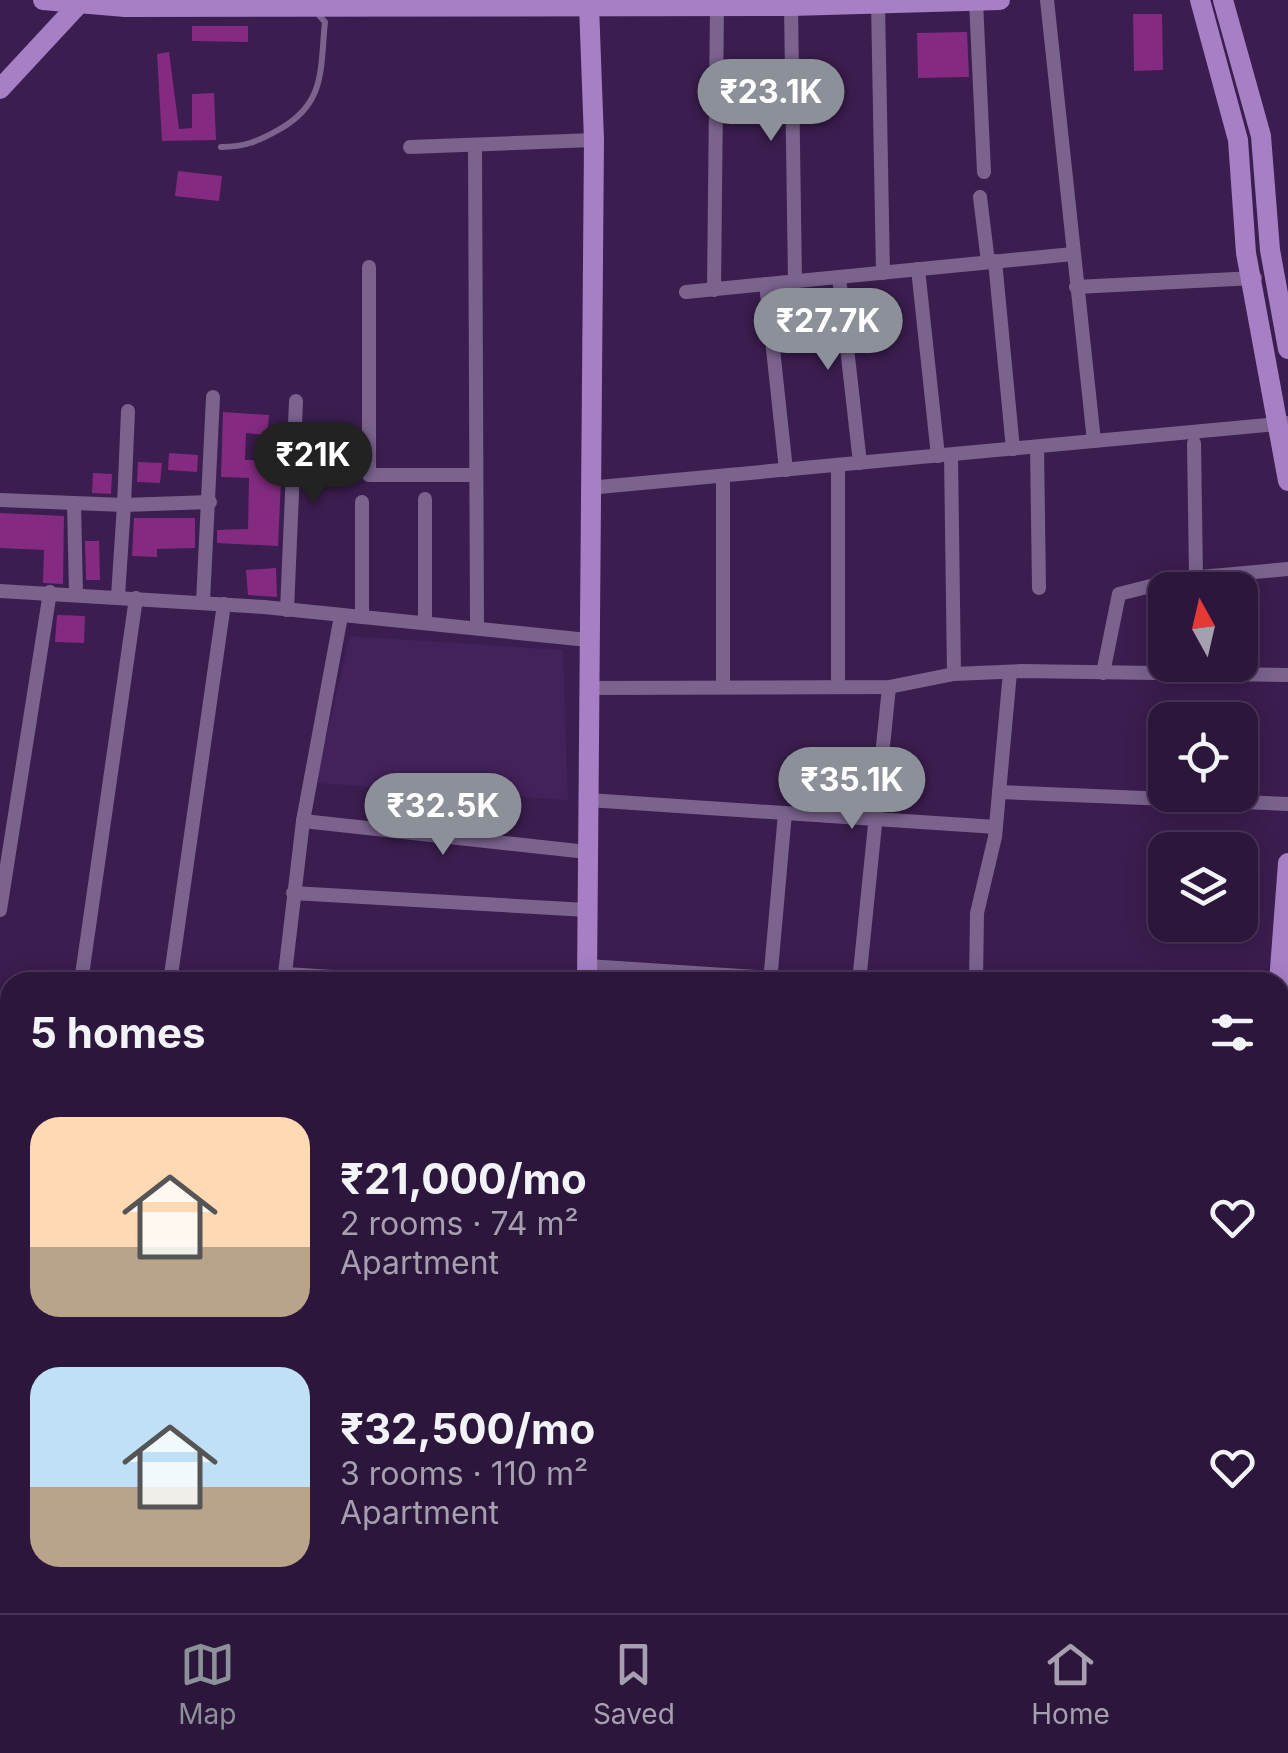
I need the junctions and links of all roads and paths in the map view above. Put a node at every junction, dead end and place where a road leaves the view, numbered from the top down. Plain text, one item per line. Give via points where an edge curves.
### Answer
1 (43, 0) edge
2 (1000, 0) edge
3 (1047, 0) edge
4 (1200, 0) edge
5 (1224, 0) edge
6 (976, 1) edge
7 (166, 3) edge
8 (309, 3) junction
9 (878, 3) junction
10 (588, 5) junction
11 (77, 6) junction
12 (717, 6) junction
13 (791, 6) junction
14 (0, 89) edge
15 (594, 140) junction
16 (476, 145) junction
17 (221, 147) dead end
18 (410, 148) dead end
19 (984, 172) dead end
20 (980, 197) dead end
21 (1072, 254) junction
22 (992, 262) junction
23 (368, 267) dead end
24 (918, 269) junction
25 (882, 273) junction
26 (839, 277) junction
27 (1275, 277) junction
28 (1250, 278) junction
29 (796, 282) junction
30 (766, 284) junction
31 (1076, 287) junction
32 (714, 290) junction
33 (686, 292) dead end
34 (1288, 350) edge
35 (213, 397) dead end
36 (296, 401) dead end
37 (128, 410) dead end
38 (1283, 424) edge
39 (1094, 442) junction
40 (1194, 442) dead end
41 (1037, 447) junction
42 (1012, 449) junction
43 (945, 455) junction
44 (860, 463) junction
45 (838, 465) junction
46 (786, 470) junction
47 (476, 475) junction
48 (723, 476) junction
49 (1288, 481) edge
50 (588, 488) junction
51 (425, 499) dead end
52 (0, 500) edge
53 (210, 502) junction
54 (362, 502) dead end
55 (74, 503) junction
56 (124, 505) junction
57 (1288, 569) edge
58 (1196, 572) edge
59 (1249, 572) edge
60 (1148, 587) edge
61 (1038, 588) dead end
62 (0, 591) edge
63 (50, 592) junction
64 (76, 594) junction
65 (118, 596) junction
66 (136, 598) junction
67 (203, 602) junction
68 (224, 604) junction
69 (287, 610) junction
70 (341, 616) junction
71 (362, 617) junction
72 (425, 622) junction
73 (476, 628) junction
74 (588, 640) junction
75 (1010, 672) junction
76 (1103, 673) junction
77 (954, 674) junction
78 (1288, 675) edge
79 (838, 686) junction
80 (888, 686) junction
81 (723, 687) junction
82 (588, 688) junction
83 (1000, 792) junction
84 (588, 800) junction
85 (1288, 804) edge
86 (784, 813) junction
87 (875, 819) junction
88 (302, 821) junction
89 (996, 827) junction
90 (588, 852) junction
91 (1288, 863) edge
92 (293, 893) junction
93 (0, 910) edge
94 (587, 910) junction
95 (82, 972) edge
96 (171, 972) edge
97 (285, 972) edge
98 (587, 972) edge
99 (771, 972) edge
100 (860, 972) edge
101 (976, 972) edge
102 (1280, 972) edge

1 - 11 street
2 - 6 street
3 - 21 street
4 - 28 street via 1238,140
5 - 27 street via 1262,136
6 - 9 street
6 - 19 street
7 - 8 street
7 - 11 street
8 - 10 street
8 - 17 lane via 324,22 312,105 247,146
9 - 13 street
9 - 25 street
10 - 12 street
10 - 15 street
11 - 14 street
12 - 13 street
12 - 32 street
13 - 29 street
15 - 16 street
15 - 50 street
16 - 18 street
16 - 47 street
20 - 22 street
21 - 22 street
21 - 31 street
22 - 24 street
22 - 42 street
23 - 47 street via 369,475
24 - 25 street
24 - 43 street
25 - 26 street
26 - 29 street
26 - 44 street
27 - 28 street
27 - 34 street
28 - 31 street
28 - 38 street
29 - 30 street
30 - 32 street
30 - 46 street
31 - 39 street
32 - 33 street
35 - 53 street
36 - 69 street
37 - 56 street
38 - 39 street
38 - 49 street
39 - 41 street
40 - 58 street
41 - 42 street
41 - 61 street
42 - 43 street
43 - 44 street
43 - 77 street
44 - 45 street
45 - 46 street
45 - 79 street
46 - 48 street
47 - 73 street
48 - 50 street
48 - 81 street
50 - 74 street
51 - 72 street
52 - 55 street
53 - 56 street
53 - 67 street
54 - 71 street
55 - 56 street
55 - 64 street
56 - 65 street
57 - 59 street
60 - 76 street via 1119,594
62 - 63 street
63 - 64 street
63 - 93 street
64 - 65 street
65 - 66 street
66 - 67 street
66 - 95 street
67 - 68 street
68 - 69 street
68 - 96 street
69 - 70 street
70 - 71 street
70 - 88 street
71 - 72 street
72 - 73 street
73 - 74 street
74 - 82 street
75 - 76 street
75 - 77 street
75 - 83 street
76 - 78 street
77 - 80 street
79 - 80 street
79 - 81 street
80 - 87 street
81 - 82 street
82 - 84 street
83 - 85 street
83 - 89 street
84 - 86 street
84 - 90 street
86 - 87 street
86 - 99 street
87 - 89 street
87 - 100 street
88 - 90 street
88 - 92 street
89 - 101 street via 977,912
90 - 94 street
91 - 102 street
92 - 94 street
92 - 97 street
94 - 98 street

